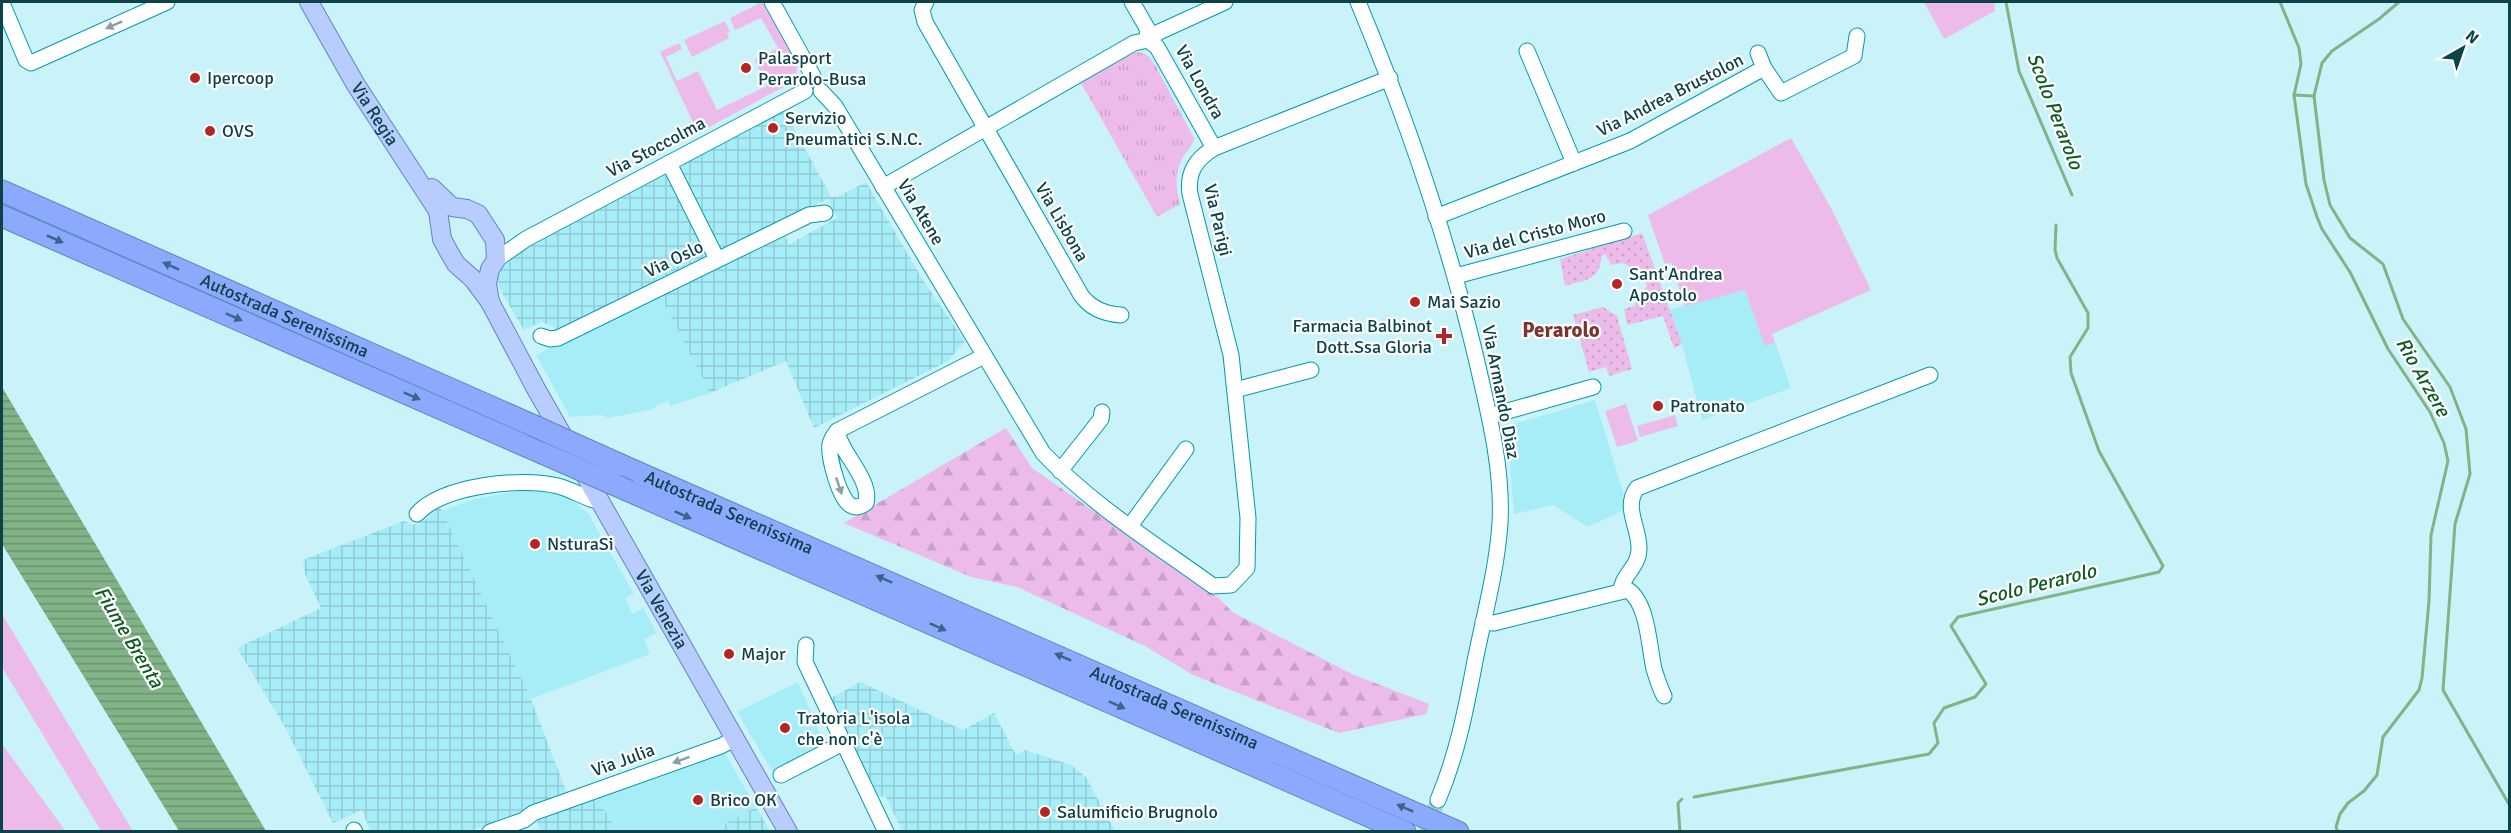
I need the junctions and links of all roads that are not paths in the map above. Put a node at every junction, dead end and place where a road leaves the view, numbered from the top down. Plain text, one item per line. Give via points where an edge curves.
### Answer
1 (167, 2) edge
2 (309, 2) edge
3 (318, 2) edge
4 (772, 2) edge
5 (927, 2) edge
6 (1132, 2) edge
7 (1225, 2) edge
8 (1358, 2) edge
9 (2, 3) edge
10 (1857, 36) dead end
11 (1148, 40) junction
12 (1527, 51) dead end
13 (1758, 53) dead end
14 (1764, 68) junction
15 (1390, 78) junction
16 (813, 91) junction
17 (985, 128) junction
18 (1214, 148) junction
19 (669, 163) junction
20 (1574, 163) junction
21 (883, 187) junction
22 (2, 191) edge
23 (460, 209) junction
24 (825, 213) dead end
25 (2, 216) edge
26 (1436, 217) junction
27 (441, 227) junction
28 (491, 231) junction
29 (1624, 231) dead end
30 (526, 239) junction
31 (717, 259) junction
32 (493, 264) junction
33 (464, 270) junction
34 (1456, 276) junction
35 (489, 302) junction
36 (1121, 315) dead end
37 (541, 336) dead end
38 (984, 356) junction
39 (1311, 370) dead end
40 (1930, 375) dead end
41 (535, 387) joint
42 (1593, 387) dead end
43 (1235, 390) junction
44 (1102, 412) dead end
45 (1490, 416) junction
46 (837, 431) dead end
47 (1186, 449) dead end
48 (1060, 471) junction
49 (598, 497) junction
50 (417, 514) dead end
51 (1130, 526) junction
52 (1235, 582) joint
53 (1621, 591) junction
54 (1483, 622) junction
55 (806, 645) dead end
56 (1664, 696) dead end
57 (736, 738) junction
58 (843, 744) junction
59 (781, 775) dead end
60 (1438, 800) tunnel mouth
61 (528, 826) edge
62 (490, 831) edge
63 (788, 831) edge
64 (886, 831) edge
65 (1405, 831) edge
66 (1458, 831) edge

1 -> 9 street via 28,62
2 - 27 main road, Via Regia via 356,85 438,211
3 - 23 main road, Via Regia via 432,187 444,201
4 - 16 street, Via Atene via 813,76 821,80 823,87
5 - 17 street, Via Lisbona via 922,10 925,22
6 - 11 street, Via Londra via 1147,28
7 - 11 street, Via Londra
8 - 15 street, Via Armando Diaz
10 - 14 street, Via Andrea Brustolon via 1854,56 1781,93
11 - 17 street via 1134,43
11 - 18 street, Via Londra via 1157,46
12 - 20 street
13 - 14 street
14 - 20 street, Via Andrea Brustolon via 1630,141
15 - 18 street, Via Parigi
15 - 26 street, Via Armando Diaz
16 - 19 street, Via Stoccolma
16 - 21 street, Via Atene via 834,106
17 - 21 street
17 - 36 street, Via Lisbona via 1086,302 1108,314
18 - 43 street, Via Parigi via 1193,166 1189,187 1223,323
19 - 30 street, Via Stoccolma
19 - 31 street
20 - 26 street, Via Andrea Brustolon
21 - 38 street, Via Atene
66 -> 22 highway, Autostrada Serenissima, bridge
23 - 27 main road via 445,219
23 - 28 main road, Via Regia via 478,214
24 - 31 street, Via Oslo via 809,215
25 -> 65 highway, Autostrada Serenissima, bridge
26 - 34 street, Via Armando Diaz
27 - 33 main road, Via Regia via 448,252
28 - 30 street via 508,239
28 - 32 main road, Via Regia via 498,247
29 - 34 street, Via del Cristo Moro
30 - 32 street, Via Stoccolma
31 - 37 street, Via Oslo via 558,338
32 - 33 main road via 477,274
32 - 35 main road, Via Regia via 487,284
33 - 35 main road, Via Regia
34 - 45 street, Via Armando Diaz
35 - 41 main road, Via Regia
38 - 46 street
38 - 48 street, Via Atene via 1035,443
39 - 43 street
40 - 53 street via 1637,488 1630,500 1640,549
41 - 49 main road, Via Venezia
42 - 45 street
43 - 52 street, Via Parigi via 1248,530 1247,568
44 - 48 street via 1101,419
45 - 54 street, Via Armando Diaz via 1500,522
47 - 51 street
48 - 51 street, Via Atene
49 - 50 street via 593,500 559,486 509,482 446,497 426,505
49 - 57 main road, Via Venezia
51 - 52 street, Via Atene via 1213,586
53 - 54 street via 1494,623
53 - 56 street via 1628,590 1639,601 1654,670
54 - 60 street, Via Armando Diaz via 1464,723
55 - 58 street via 805,662
57 -> 61 street, Via Julia via 533,813
57 - 63 main road, Via Venezia
58 - 59 street
58 - 64 street
61 - 62 street, Via Julia

